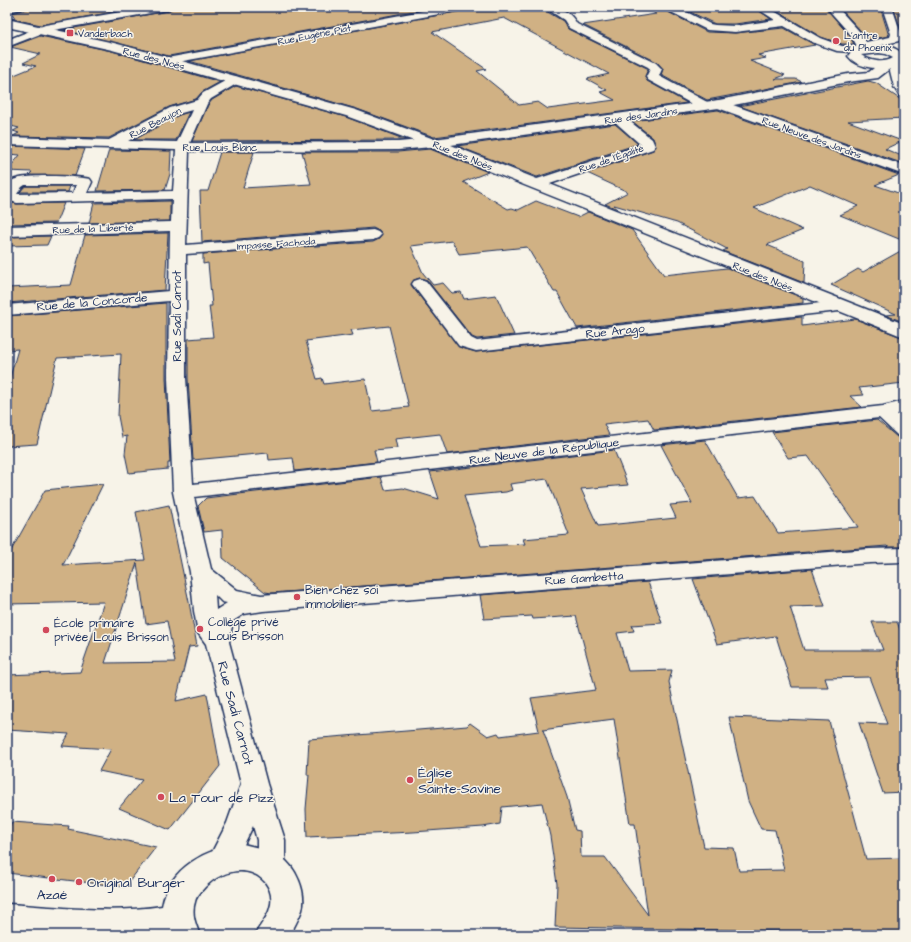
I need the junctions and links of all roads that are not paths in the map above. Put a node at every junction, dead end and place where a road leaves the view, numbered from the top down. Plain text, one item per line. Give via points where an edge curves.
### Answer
1 (17, 7) edge
2 (168, 7) edge
3 (462, 7) edge
4 (549, 7) edge
5 (669, 7) edge
6 (760, 7) edge
7 (831, 7) edge
8 (887, 7) edge
9 (7, 9) edge
10 (786, 22) junction
11 (7, 23) edge
12 (38, 30) junction
13 (7, 44) edge
14 (866, 53) junction
15 (898, 58) edge
16 (167, 61) junction
17 (848, 78) junction
18 (234, 80) junction
19 (904, 94) edge
20 (201, 103) junction
21 (719, 104) junction
22 (705, 106) junction
23 (618, 118) junction
24 (7, 141) edge
25 (432, 143) junction
26 (110, 145) junction
27 (182, 147) junction
28 (904, 171) edge
29 (536, 184) junction
30 (180, 195) junction
31 (78, 197) dead end
32 (178, 226) junction
33 (7, 231) edge
34 (373, 235) dead end
35 (178, 250) junction
36 (420, 284) dead end
37 (177, 295) junction
38 (839, 306) junction
39 (7, 310) edge
40 (904, 331) edge
41 (904, 407) edge
42 (882, 412) junction
43 (904, 431) edge
44 (183, 492) junction
45 (904, 555) edge
46 (201, 572) junction
47 (263, 603) junction
48 (217, 642) junction
49 (254, 784) junction
50 (222, 860) junction
51 (271, 868) junction
52 (7, 918) edge
53 (181, 927) edge
54 (273, 935) edge

1 - 9 street
2 - 12 street
3 - 16 street, Rue Eugène Piat
4 - 22 street via 568,18 573,26 652,65 656,69 652,77
5 - 10 street via 713,29
6 - 10 street
7 - 14 street via 855,33
8 - 14 street via 895,38 873,42
10 - 14 street via 826,49
11 - 12 street, Rue des Noës
12 - 13 street
12 - 16 street, Rue des Noës
14 - 15 street via 893,53
14 - 15 street via 873,64
14 - 17 street, Rue des Jardins via 864,69 860,74
15 - 17 street, Rue des Jardins via 873,75
15 - 19 street via 896,68 899,88
16 - 18 street, Rue des Noës
17 - 21 street, Rue des Jardins
18 - 20 street, Rue Sadi Carnot
18 - 25 street, Rue des Noës via 351,113
20 - 26 street, Rue Beaujon via 174,111
20 - 27 street, Rue Sadi Carnot
21 - 22 street, Rue des Jardins
21 - 28 street, Rue Neuve des Jardins
22 - 23 street, Rue des Jardins
23 - 25 street, Rue des Jardins
23 - 29 street, Rue de l'Égalité via 647,142 648,146
24 - 26 street, Rue Louis Blanc
25 - 27 street, Rue Louis Blanc via 398,146
25 - 29 street, Rue des Noës
26 - 27 street, Rue Louis Blanc
27 - 30 street, Rue Sadi Carnot
29 - 38 street, Rue des Noës
30 - 31 street
30 - 32 street, Rue Sadi Carnot
32 - 33 street, Rue de la Liberté
32 - 35 street, Rue Sadi Carnot
34 - 35 street, Impasse Fachoda
35 - 37 street, Rue Sadi Carnot
36 - 38 street, Rue Arago via 465,342 476,346
37 - 39 street, Rue de la Concorde
37 - 44 street, Rue Sadi Carnot via 177,378
38 - 40 street, Rue des Noës
41 - 42 street, Rue Neuve de la République
42 - 43 street
42 - 44 street, Rue Neuve de la République
44 - 46 street, Rue Sadi Carnot
45 - 47 street, Rue Gambetta via 863,556
46 - 47 street via 230,596
46 - 48 street, Rue Sadi Carnot via 210,633
47 - 48 street, Rue Sadi Carnot via 229,612 223,619
48 - 49 street, Rue Sadi Carnot
49 - 50 street via 240,825
49 - 51 street, Rue Sadi Carnot via 271,840
50 - 51 street via 247,858
50 - 53 street via 195,875 185,887 178,901
51 - 54 street via 279,874 287,893 284,916
52 - 53 street via 107,925 148,923

